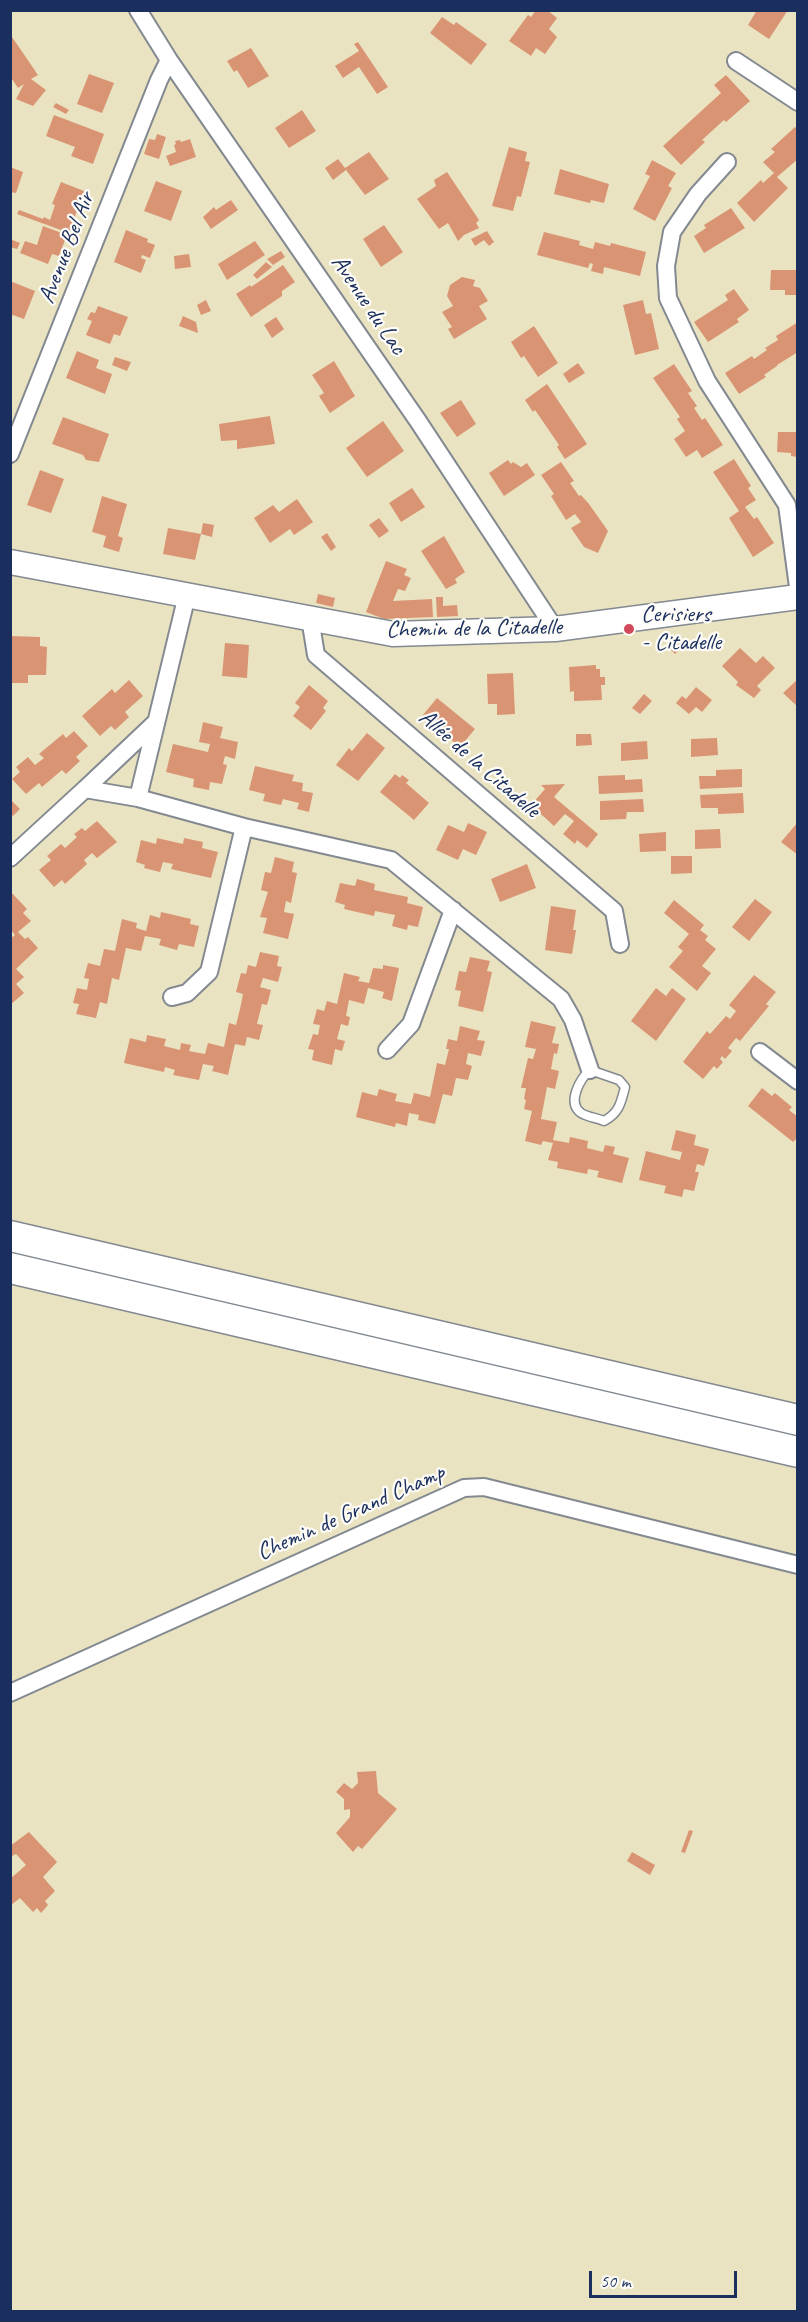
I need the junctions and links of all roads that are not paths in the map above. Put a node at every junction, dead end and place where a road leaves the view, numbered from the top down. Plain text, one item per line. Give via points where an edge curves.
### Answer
1 (138, 10) edge
2 (169, 60) junction
3 (736, 61) dead end
4 (798, 102) edge
5 (728, 162) dead end
6 (10, 454) edge
7 (10, 562) edge
8 (798, 587) edge
9 (187, 595) junction
10 (798, 597) edge
11 (310, 618) junction
12 (555, 629) junction
13 (156, 722) junction
14 (85, 789) junction
15 (138, 798) junction
16 (244, 827) junction
17 (10, 858) edge
18 (453, 910) junction
19 (620, 944) dead end
20 (172, 997) dead end
21 (387, 1050) dead end
22 (760, 1052) dead end
23 (590, 1070) junction
24 (798, 1081) edge
25 (10, 1236) edge
26 (10, 1268) edge
27 (798, 1420) edge
28 (798, 1452) edge
29 (798, 1565) edge
30 (10, 1693) edge

1 - 2 street, Avenue du Lac
2 - 6 street, Avenue Bel Air
2 - 12 street, Avenue du Lac via 412,412
3 - 4 street
5 - 8 street via 698,194 672,232 666,266 668,298 707,381 787,505
7 - 9 street, Chemin de la Citadelle
9 - 11 street, Chemin de la Citadelle
9 - 13 street
10 - 12 street, Chemin de la Citadelle
11 - 12 street, Chemin de la Citadelle via 393,634
11 - 19 street, Allée de la Citadelle via 316,655 614,911
13 - 14 street
13 - 15 street
14 - 15 street
14 - 17 street
15 - 16 street
16 - 18 street via 391,860
16 - 20 street via 209,972 187,993
18 - 21 street via 411,1024
18 - 23 street via 561,999 573,1020
22 - 24 street
23 - 23 lane via 580,1079 576,1106 580,1112 604,1121 620,1108 625,1087 619,1080
25 - 27 highway
26 - 28 highway
29 - 30 street, Chemin de Grand Champ via 484,1487 464,1488

